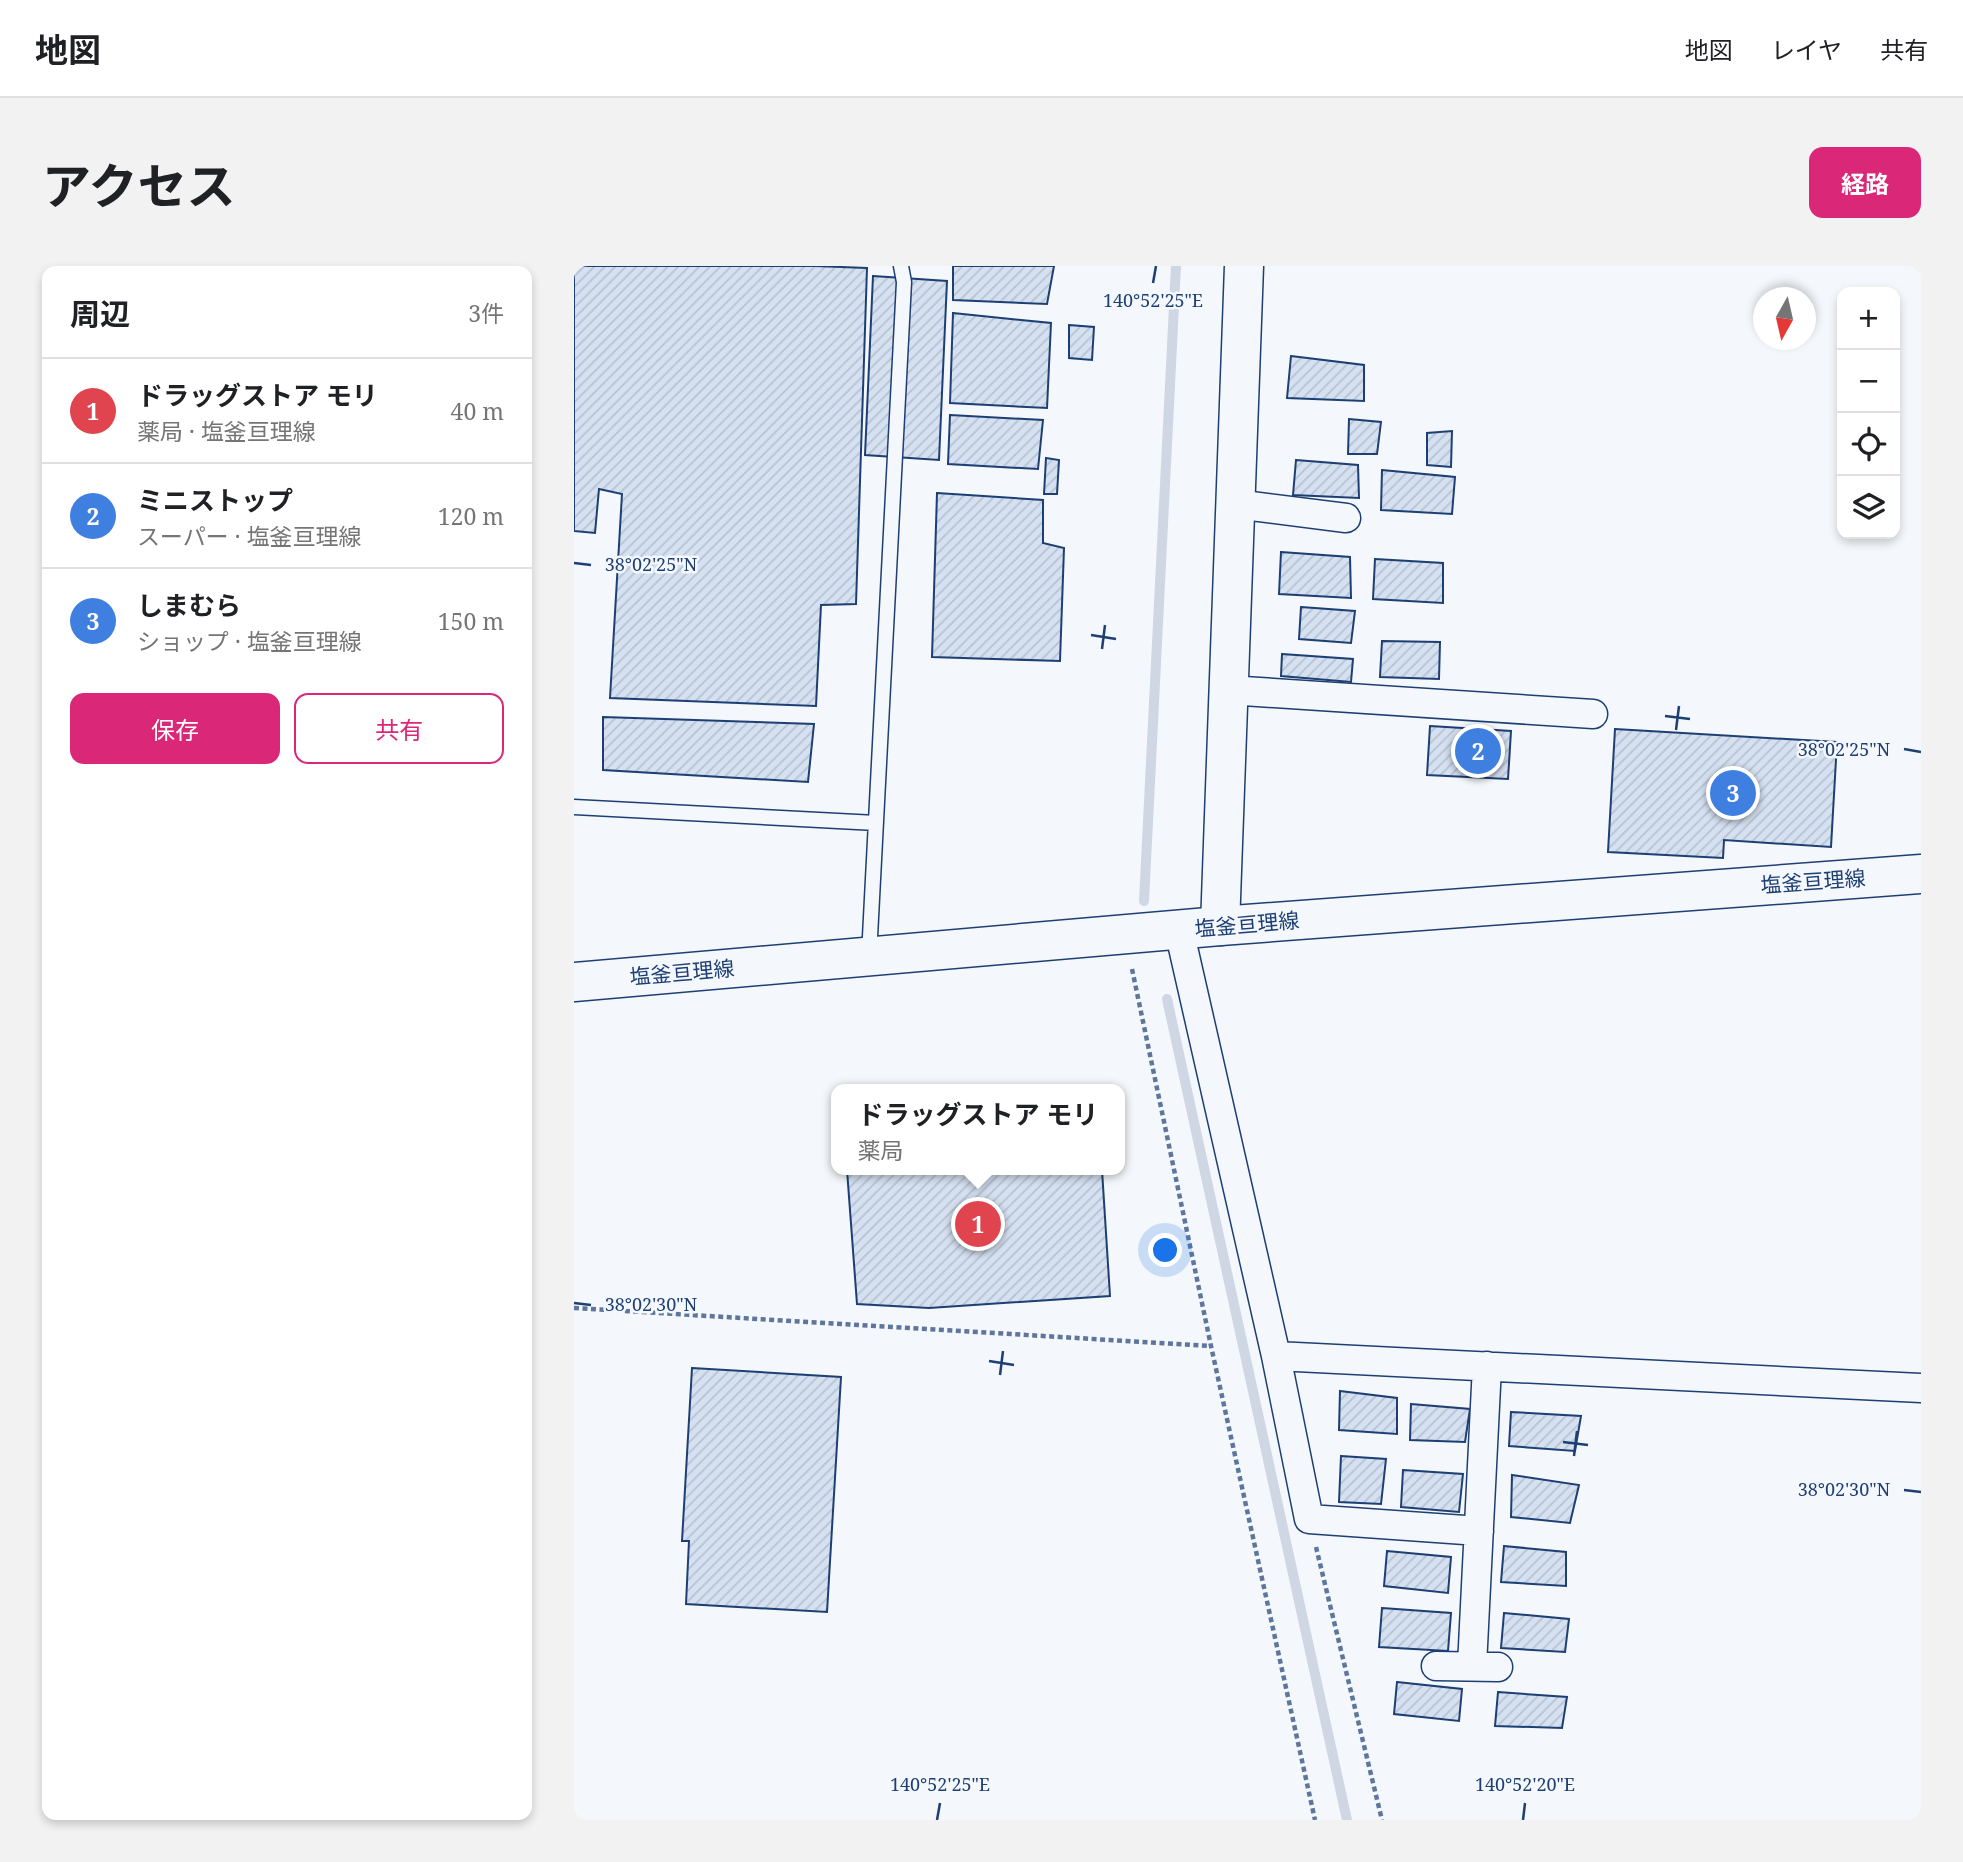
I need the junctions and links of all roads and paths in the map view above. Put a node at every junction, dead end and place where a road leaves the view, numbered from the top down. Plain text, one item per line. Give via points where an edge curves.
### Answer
1 (901, 266) edge
2 (1244, 266) edge
3 (1235, 504) junction
4 (1346, 518) dead end
5 (1228, 690) junction
6 (1593, 715) dead end
7 (574, 807) edge
8 (876, 822) junction
9 (1921, 874) edge
10 (1220, 926) junction
11 (1180, 930) junction
12 (1125, 935) junction
13 (869, 957) junction
14 (574, 982) edge
15 (574, 1308) edge
16 (1211, 1346) junction
17 (1276, 1356) junction
18 (1488, 1366) junction
19 (1921, 1388) edge
20 (1309, 1519) junction
21 (1479, 1531) junction
22 (1436, 1665) dead end
23 (1315, 1820) edge
24 (1382, 1820) edge

1 - 8 lane via 904,282
2 - 3 main road
3 - 4 street
3 - 5 main road
5 - 6 street
5 - 10 main road
7 - 8 lane
8 - 13 lane
9 - 10 main road, 塩釜亘理線
10 - 11 main road, 塩釜亘理線
11 - 12 main road, 塩釜亘理線
11 - 17 street
12 - 13 main road, 塩釜亘理線
12 - 16 path
13 - 14 main road, 塩釜亘理線
15 - 16 path
16 - 23 path
17 - 18 street
17 - 20 street
18 - 19 street
18 - 21 street
20 - 21 street
20 - 24 path
21 - 22 street via 1485,1667

